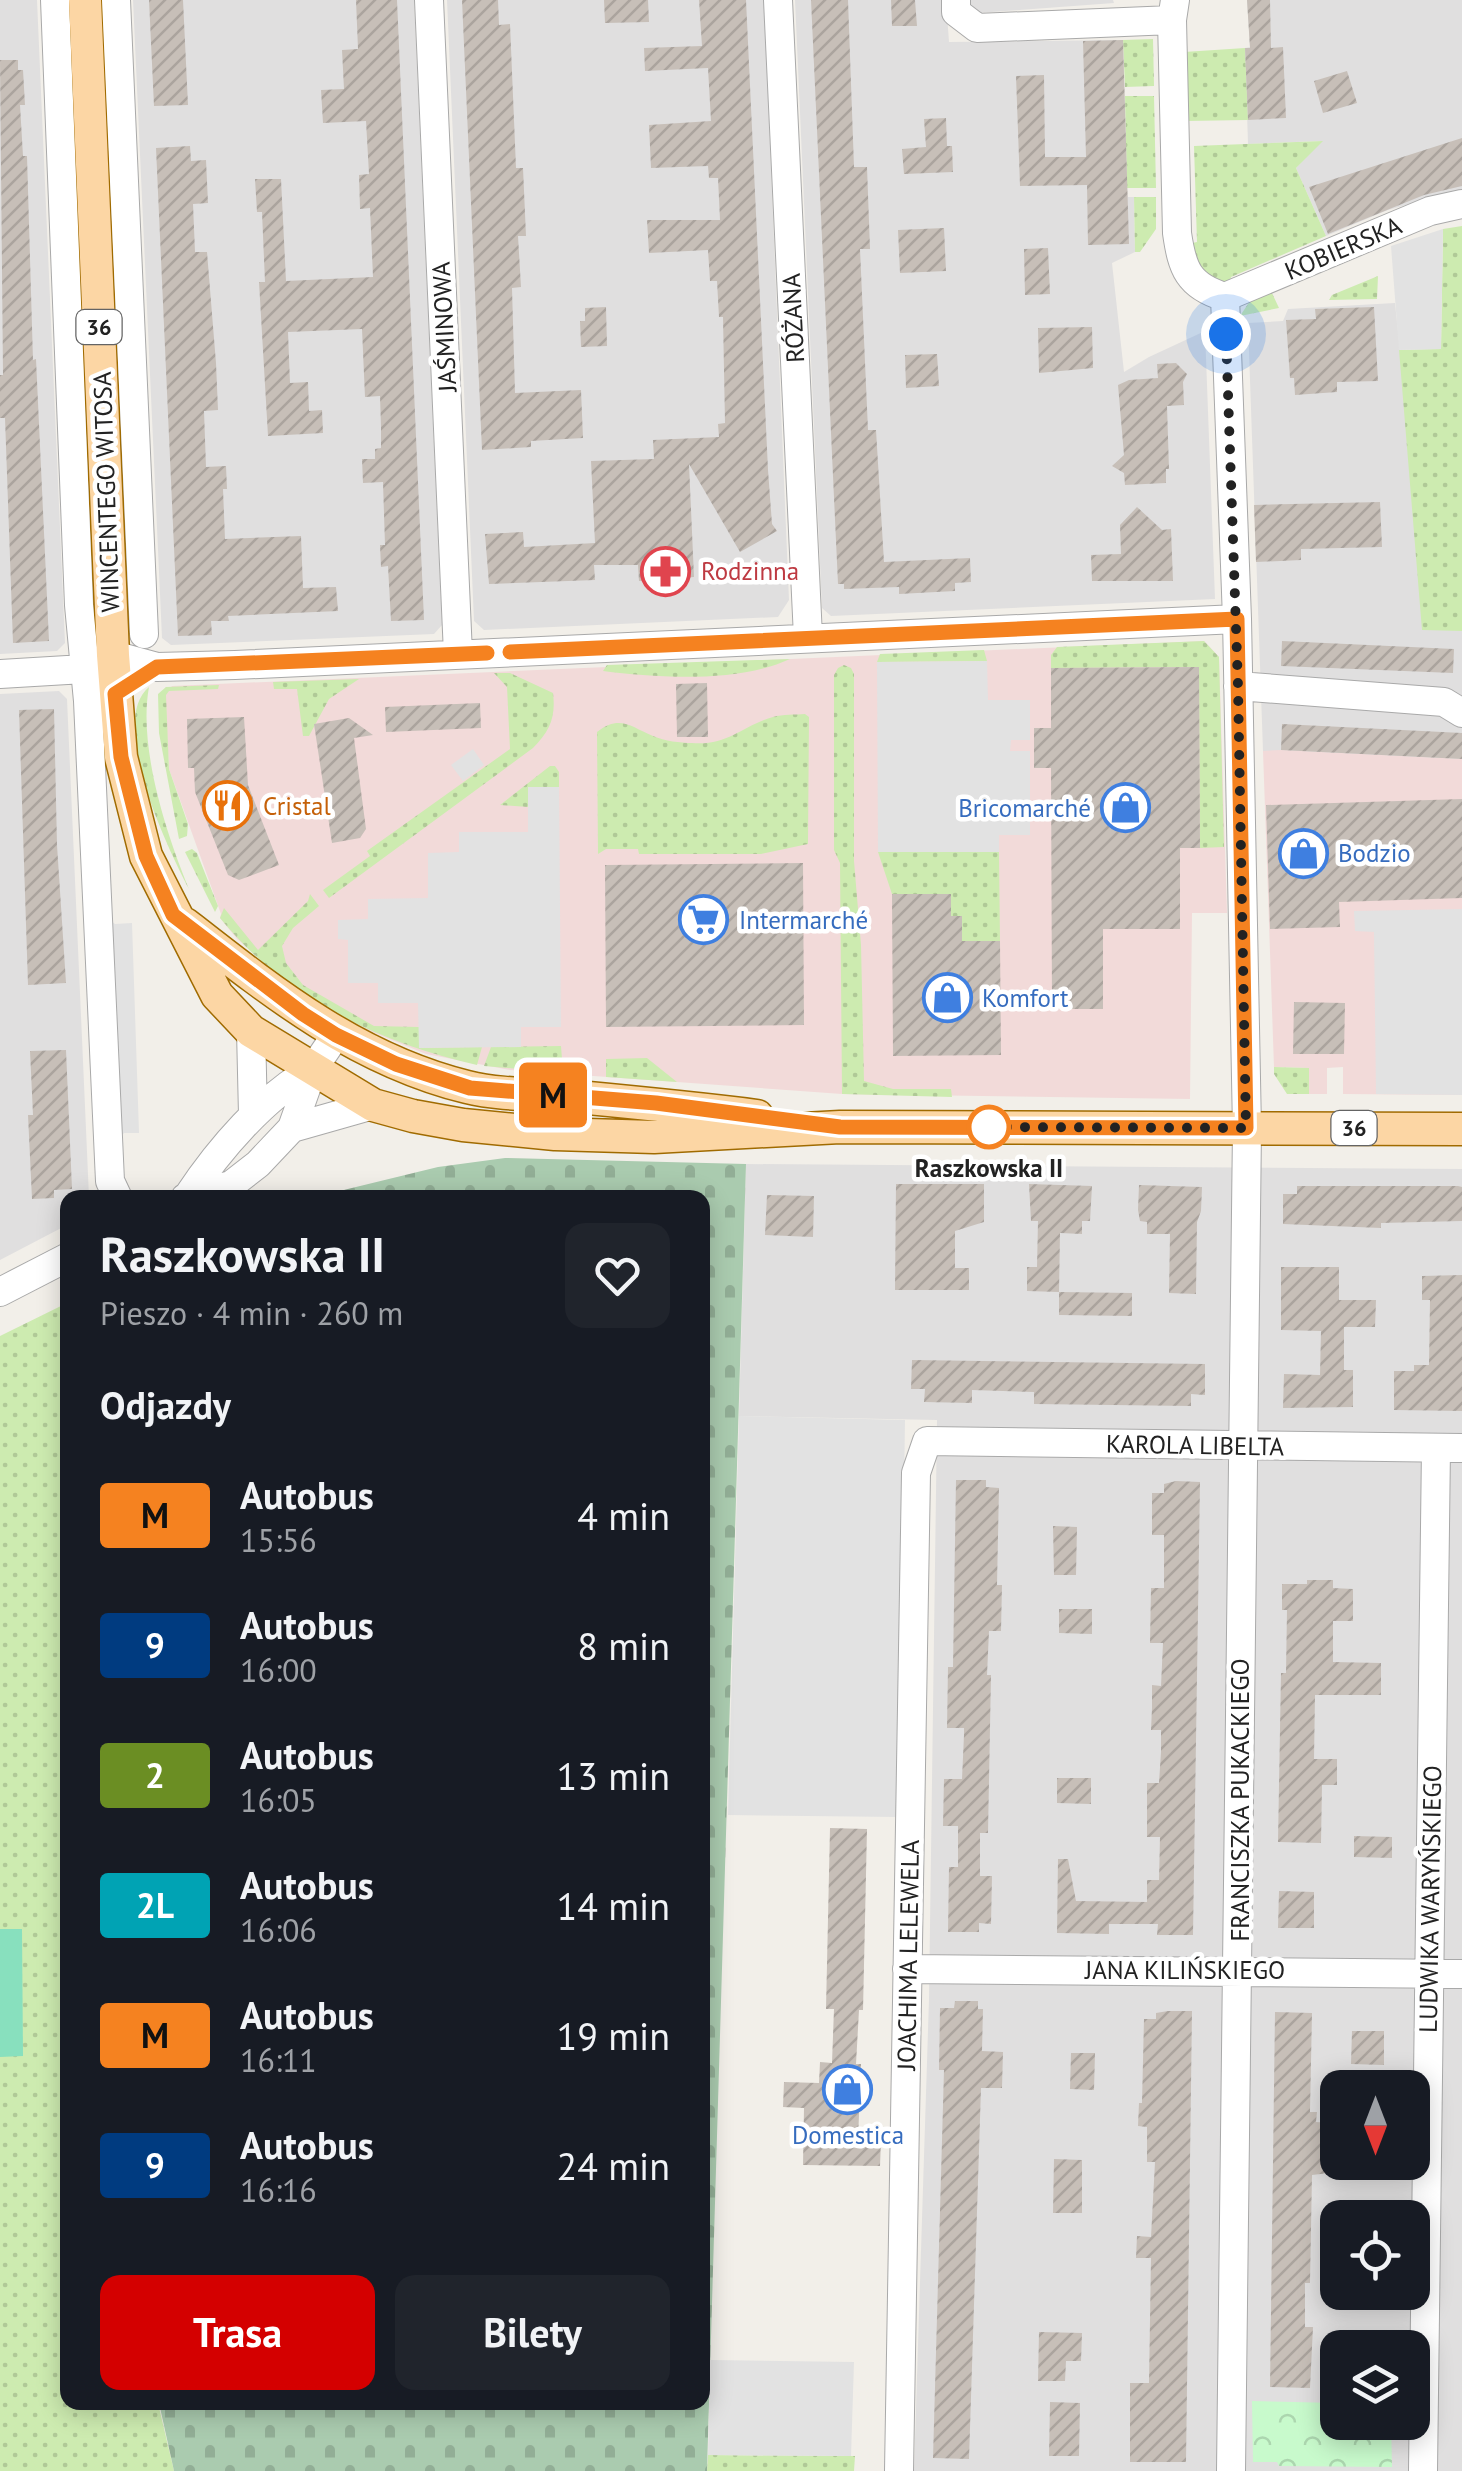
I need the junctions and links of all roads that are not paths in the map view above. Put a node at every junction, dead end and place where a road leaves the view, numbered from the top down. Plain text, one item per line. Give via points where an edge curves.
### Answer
1 (56, 0) edge
2 (85, 0) edge
3 (116, 0) edge
4 (429, 0) edge
5 (778, 0) edge
6 (956, 0) edge
7 (1173, 10) edge
8 (1462, 204) edge
9 (1225, 297) junction
10 (139, 558) junction
11 (110, 584) junction
12 (1237, 619) junction
13 (144, 634) dead end
14 (808, 637) junction
15 (458, 654) junction
16 (99, 662) junction
17 (157, 667) junction
18 (0, 674) edge
19 (1238, 686) junction
20 (115, 694) junction
21 (1456, 704) edge
22 (173, 915) junction
23 (251, 1031) junction
24 (336, 1035) junction
25 (314, 1070) junction
26 (372, 1105) junction
27 (254, 1116) junction
28 (840, 1127) junction
29 (292, 1128) junction
30 (1246, 1128) junction
31 (1462, 1129) edge
32 (114, 1190) edge
33 (192, 1190) edge
34 (214, 1190) edge
35 (60, 1262) edge
36 (0, 1292) edge
37 (927, 1441) joint
38 (1242, 1446) junction
39 (1449, 1448) edge
40 (907, 1968) junction
41 (1239, 1970) junction
42 (1428, 1974) junction
43 (1462, 1974) edge
44 (899, 2471) edge
45 (1231, 2471) edge
46 (1423, 2471) edge

1 - 16 street
2 - 11 main road, WINCENTEGO WITOSA / 36
3 - 10 street
4 - 15 street, JAŚMINOWA
5 - 14 street, RÓŻANA
6 - 7 street via 956,12 977,28
7 - 9 street via 1182,263 1206,292
8 - 9 street, KOBIERSKA
9 - 12 street, FRANCISZKA PUKACKIEGO
10 - 11 street
10 - 13 street
11 - 16 main road, WINCENTEGO WITOSA / 36
12 - 14 street
12 - 19 street, FRANCISZKA PUKACKIEGO
14 - 15 street
15 - 17 street
16 - 17 street
16 - 18 street
16 - 20 main road, WINCENTEGO WITOSA / 36
16 - 32 street via 95,881
17 - 20 street
19 - 21 street
19 - 30 street, FRANCISZKA PUKACKIEGO
20 - 22 main road, WINCENTEGO WITOSA / 36 via 121,757 146,856
22 - 23 main road, WINCENTEGO WITOSA / 36 via 217,996
22 - 24 main road, WINCENTEGO WITOSA / 36
23 - 25 main road, WINCENTEGO WITOSA / 36
23 - 27 street
24 - 25 street
24 - 28 main road, 36 via 470,1088
25 - 26 main road, 36
25 - 27 street
25 - 29 street
26 - 28 main road, 36 via 463,1125 554,1134 654,1137
26 - 29 street
27 - 33 street
28 - 30 main road, 36
29 - 34 street via 258,1164
30 - 31 main road, 36
30 - 38 street, FRANCISZKA PUKACKIEGO
35 - 36 street
37 - 38 street, KAROLA LIBELTA
37 - 40 street, JOACHIMA LELEWELA via 916,1473
38 - 39 street, KAROLA LIBELTA
38 - 41 street, FRANCISZKA PUKACKIEGO
39 - 42 street, LUDWIKA WARYŃSKIEGO
40 - 41 street, JANA KILIŃSKIEGO
40 - 44 street, JOACHIMA LELEWELA
41 - 42 street, JANA KILIŃSKIEGO
41 - 45 street, FRANCISZKA PUKACKIEGO
42 - 43 street, JANA KILIŃSKIEGO
42 - 46 street, LUDWIKA WARYŃSKIEGO

